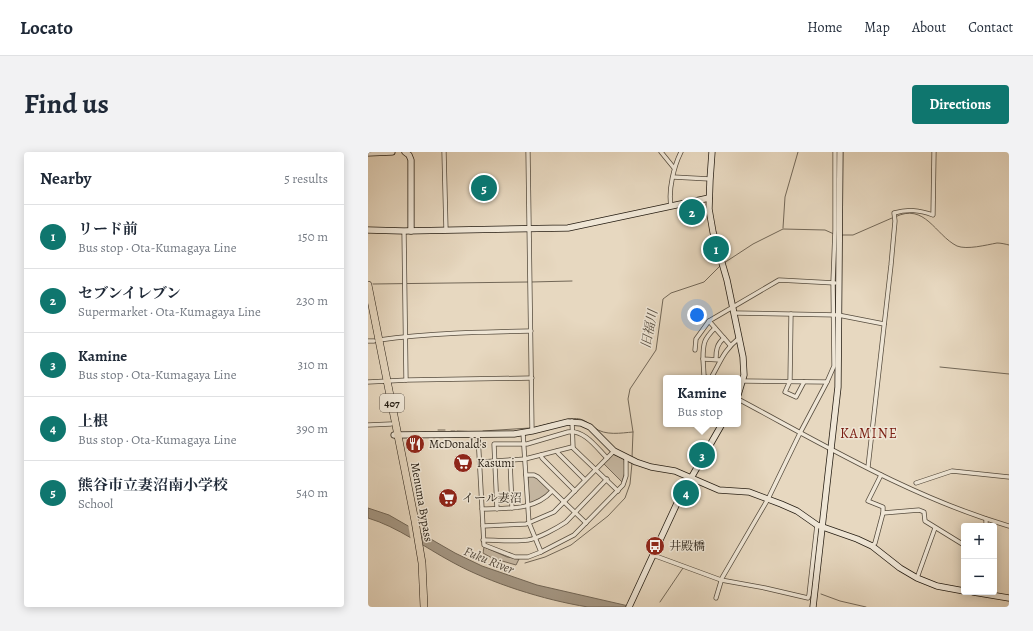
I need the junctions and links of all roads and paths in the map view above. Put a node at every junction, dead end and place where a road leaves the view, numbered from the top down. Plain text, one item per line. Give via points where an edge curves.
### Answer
1 (380, 152) edge
2 (392, 152) edge
3 (405, 152) edge
4 (444, 152) edge
5 (528, 152) edge
6 (661, 152) edge
7 (681, 152) edge
8 (712, 152) edge
9 (835, 152) edge
10 (840, 152) edge
11 (934, 152) edge
12 (368, 153) edge
13 (674, 168) junction
14 (673, 177) junction
15 (710, 179) junction
16 (709, 198) junction
17 (671, 206) junction
18 (529, 229) junction
19 (368, 230) edge
20 (446, 230) junction
21 (838, 230) junction
22 (408, 231) junction
23 (836, 283) junction
24 (368, 285) edge
25 (733, 307) junction
26 (368, 309) edge
27 (734, 313) junction
28 (791, 314) junction
29 (836, 315) junction
30 (709, 321) junction
31 (884, 324) junction
32 (715, 328) junction
33 (531, 331) junction
34 (406, 336) junction
35 (724, 338) junction
36 (739, 338) junction
37 (374, 340) edge
38 (730, 345) junction
39 (695, 350) dead end
40 (703, 359) junction
41 (718, 359) junction
42 (704, 375) edge
43 (712, 375) edge
44 (532, 378) junction
45 (406, 380) junction
46 (385, 381) junction
47 (743, 381) junction
48 (790, 381) junction
49 (368, 382) edge
50 (804, 382) junction
51 (827, 382) junction
52 (741, 387) edge
53 (741, 401) edge
54 (572, 421) junction
55 (391, 424) junction
56 (368, 425) edge
57 (720, 427) edge
58 (532, 431) junction
59 (572, 431) junction
60 (523, 433) junction
61 (800, 433) junction
62 (478, 434) junction
63 (396, 435) junction
64 (524, 444) junction
65 (573, 447) junction
66 (831, 449) junction
67 (557, 451) junction
68 (614, 451) junction
69 (541, 455) junction
70 (607, 458) junction
71 (525, 459) junction
72 (627, 459) junction
73 (510, 460) junction
74 (494, 461) junction
75 (480, 462) junction
76 (868, 468) junction
77 (596, 469) junction
78 (881, 474) junction
79 (526, 475) junction
80 (1009, 477) edge
81 (691, 478) junction
82 (585, 480) junction
83 (607, 480) junction
84 (916, 483) dead end
85 (552, 491) junction
86 (575, 491) junction
87 (618, 491) junction
88 (768, 499) junction
89 (564, 502) junction
90 (528, 506) junction
91 (498, 508) junction
92 (512, 508) junction
93 (482, 509) junction
94 (575, 513) junction
95 (883, 513) junction
96 (986, 519) junction
97 (529, 523) junction
98 (986, 523) edge
99 (586, 524) junction
100 (483, 526) junction
101 (820, 526) junction
102 (1009, 526) edge
103 (935, 528) junction
104 (535, 537) junction
105 (483, 540) junction
106 (961, 543) edge
107 (872, 546) junction
108 (418, 551) junction
109 (541, 552) junction
110 (653, 555) junction
111 (917, 578) junction
112 (721, 580) junction
113 (961, 590) edge
114 (993, 595) edge
115 (716, 598) dead end
116 (1009, 598) edge
117 (419, 607) edge
118 (424, 607) edge
119 (629, 607) edge
120 (813, 607) edge

1 - 2 street
1 - 12 street
3 - 22 street via 411,160
4 - 20 street
5 - 18 street
6 - 13 street
7 - 13 street
8 - 15 street
9 - 21 street
10 - 21 street
11 - 31 street via 933,215 911,210 894,213 892,265
13 - 14 street
14 - 15 street
14 - 17 street
15 - 16 street
16 - 17 street
16 - 25 street via 711,226
17 - 18 street via 568,228
18 - 20 street
18 - 33 street
19 - 22 street
20 - 22 street
21 - 23 street
22 - 34 street
23 - 25 street via 779,280
23 - 29 street
24 - 37 highway, Menuma Bypass / 407
25 - 27 street
25 - 30 street
26 - 37 highway, Menuma Bypass / 407
27 - 28 street
27 - 36 street
28 - 29 street
28 - 48 street
29 - 31 street
29 - 51 street via 834,366
29 - 66 street via 838,387
30 - 32 street
30 - 39 street via 696,339
31 - 76 street
32 - 35 street
32 - 40 street via 706,338
33 - 34 street
33 - 44 street
34 - 37 street
34 - 45 street
35 - 38 street
35 - 41 street via 716,350
36 - 38 street
36 - 47 street via 744,368
37 - 46 highway, Menuma Bypass / 407
38 - 41 street
40 - 41 street
40 - 42 street
41 - 43 street
44 - 45 street
44 - 58 street
45 - 46 street
46 - 49 street
46 - 55 highway, Menuma Bypass / 407
46 - 63 highway, Menuma Bypass / 407
47 - 48 street
47 - 52 street
48 - 50 street
48 - 50 street via 785,392 796,397
50 - 51 street
51 - 61 street
53 - 61 street
54 - 58 street
54 - 59 street
54 - 68 street via 590,427
55 - 56 street
55 - 63 highway, Menuma Bypass / 407
57 - 81 street
58 - 60 street
59 - 64 street
59 - 65 street
59 - 70 street via 584,436
60 - 62 street
60 - 64 street
61 - 66 street
61 - 88 street
62 - 63 street
62 - 75 street
63 - 108 highway, Menuma Bypass / 407
64 - 71 street
64 - 74 street via 494,444
65 - 67 street
65 - 77 street
66 - 76 street
66 - 101 street
67 - 69 street
67 - 82 street
68 - 70 street
68 - 72 street
69 - 71 street
69 - 86 street
70 - 77 street
71 - 73 street
71 - 79 street
72 - 81 street via 651,467 676,471
72 - 87 street via 625,480
73 - 74 street
73 - 92 street
74 - 75 street
74 - 91 street
75 - 93 street
76 - 78 street
77 - 82 street
77 - 83 street
78 - 95 street via 868,501 883,506
78 - 96 street
79 - 85 street via 535,475
79 - 90 street
80 - 84 street via 952,471
81 - 88 street via 719,490 749,492
81 - 110 street
82 - 86 street
83 - 87 street
83 - 94 street
85 - 89 street
85 - 90 street via 544,500
86 - 89 street
87 - 99 street
88 - 101 street via 790,507
88 - 112 street
89 - 94 street
89 - 97 street via 554,512
90 - 92 street
90 - 97 street
91 - 92 street
91 - 93 street
93 - 100 street
94 - 99 street
94 - 104 street via 561,525
95 - 103 street via 919,510 924,512 925,521
95 - 107 street
96 - 98 street
96 - 102 street
97 - 100 street
97 - 104 street
99 - 109 street via 568,539
100 - 105 street
101 - 107 street
101 - 112 street via 808,598
101 - 120 street
103 - 106 street
103 - 111 street
104 - 105 street via 526,540
104 - 109 street
105 - 109 street via 485,546 512,557 524,558
107 - 111 street
108 - 117 highway, Menuma Bypass / 407
108 - 118 highway, Menuma Bypass / 407 via 423,577
110 - 112 street
110 - 119 street
111 - 113 street via 937,586
112 - 115 street
114 - 116 street

